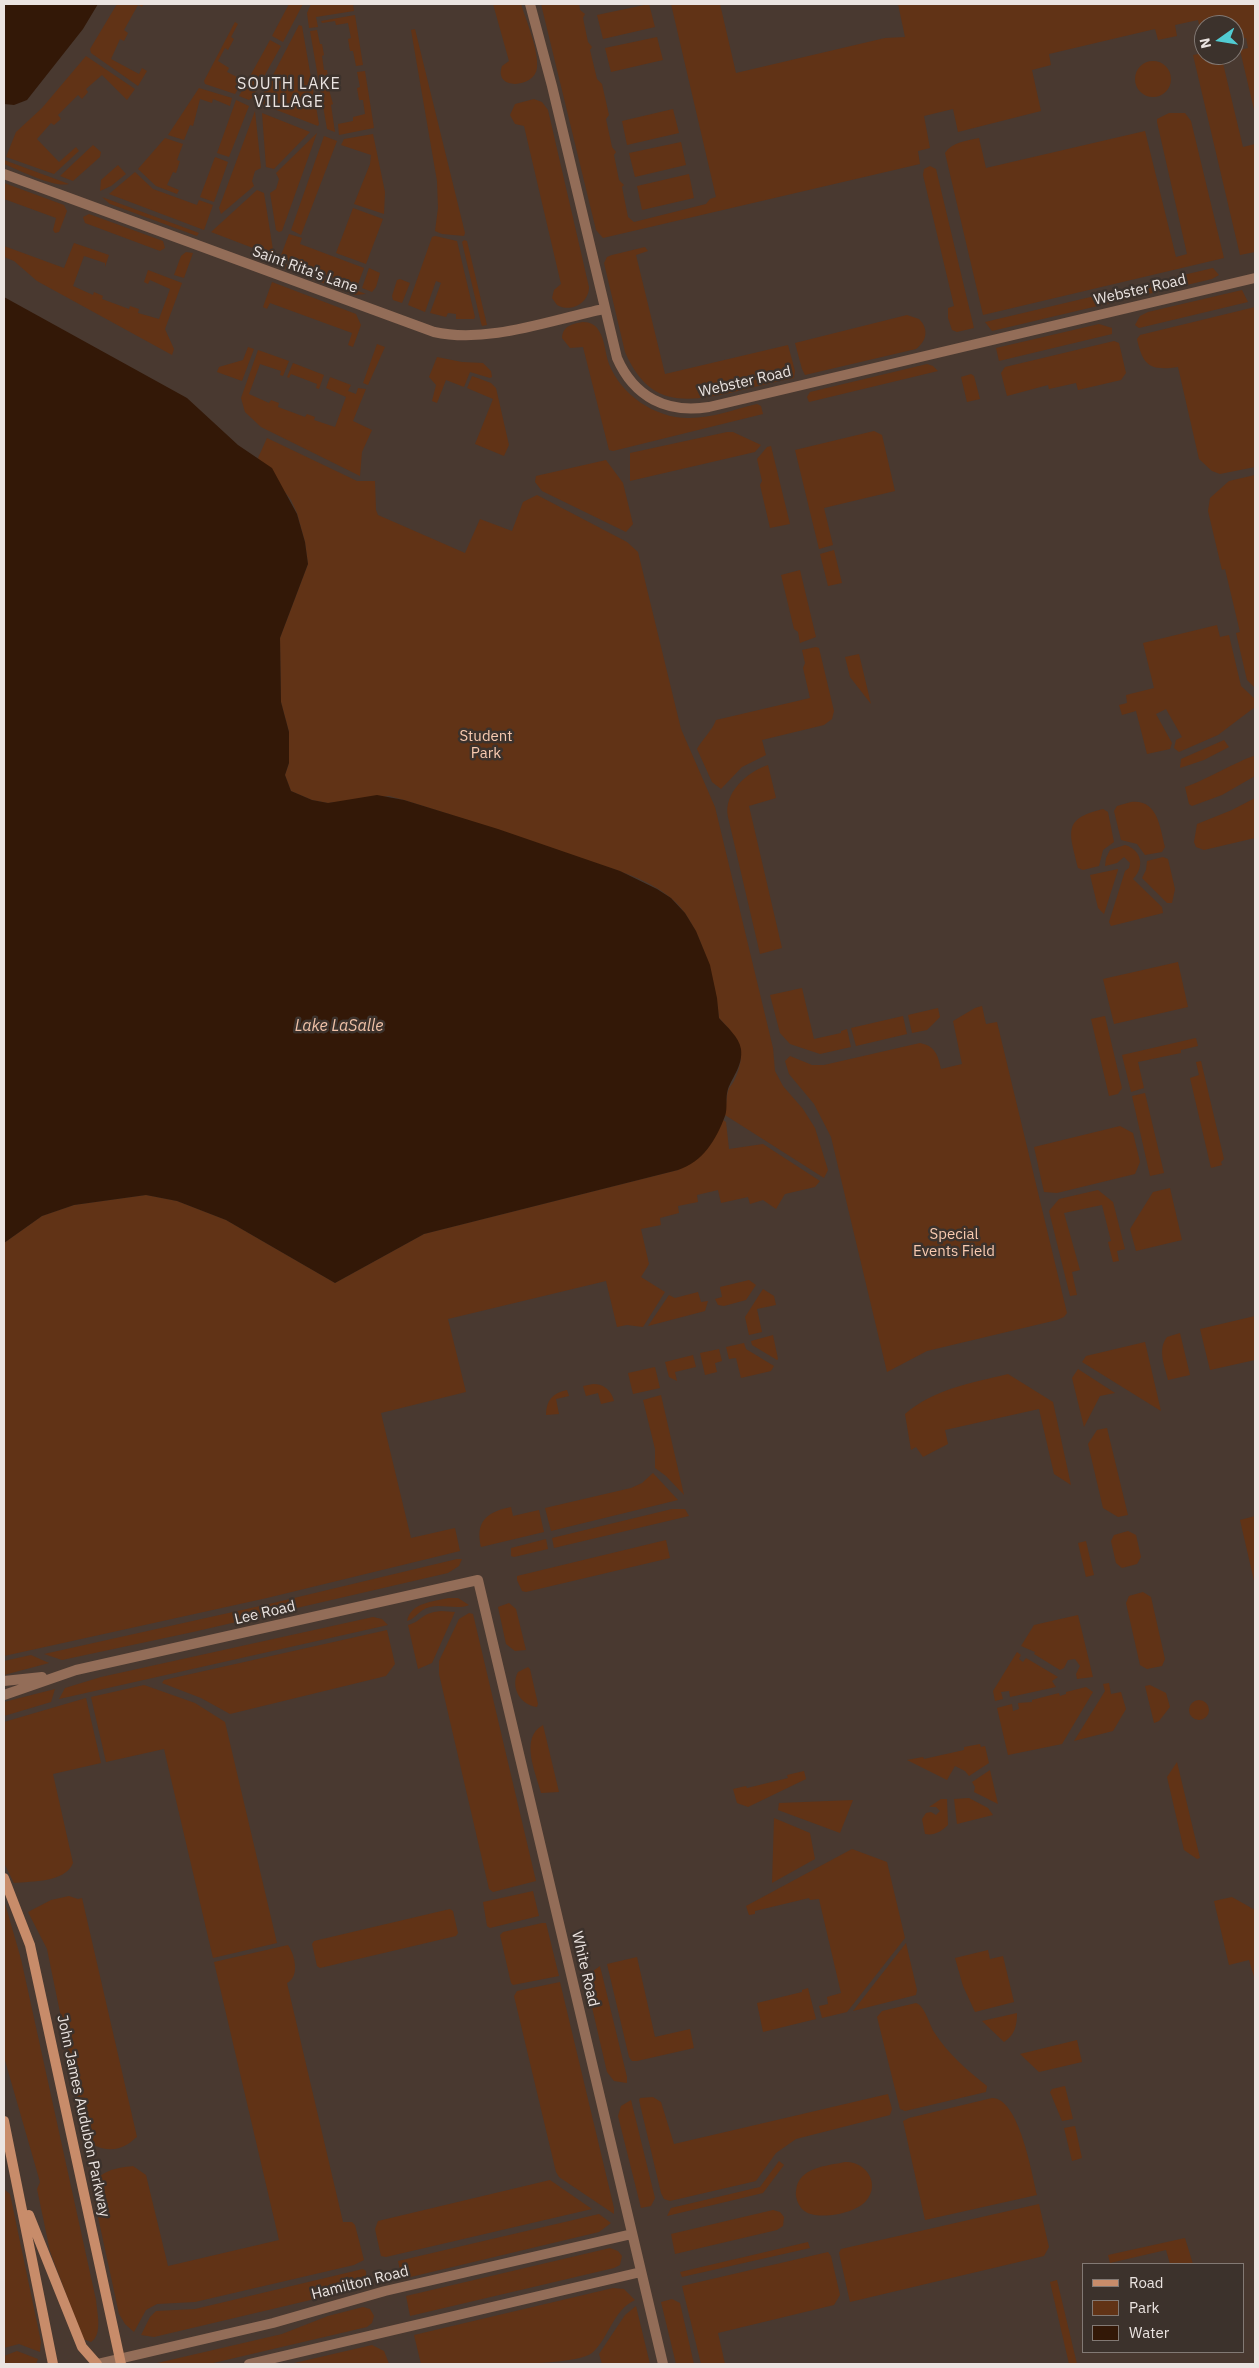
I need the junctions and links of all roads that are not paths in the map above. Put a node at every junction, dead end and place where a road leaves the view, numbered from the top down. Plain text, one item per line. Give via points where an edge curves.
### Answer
1 (530, 4) edge
2 (4, 174) edge
3 (1255, 278) edge
4 (604, 309) junction
5 (478, 1580) joint
6 (58, 1675) junction
7 (4, 1681) edge
8 (4, 1695) edge
9 (4, 1878) edge
10 (4, 2121) edge
11 (19, 2188) junction
12 (632, 2234) junction
13 (642, 2272) junction
14 (120, 2362) edge
15 (53, 2364) edge
16 (97, 2364) edge
17 (249, 2364) edge
18 (663, 2364) edge

1 - 4 street, Webster Road
2 - 4 street, Saint Rita's Lane via 443,334 483,336
3 - 4 street, Webster Road via 695,409 666,406 635,387 616,358
5 - 6 street, Lee Road
5 - 12 street, White Road
6 - 7 street, Lee Road
6 - 8 street, Lee Road
9 - 14 main road, John James Audubon Parkway via 30,1944
10 - 11 main road
11 - 15 main road
11 - 16 main road via 82,2347
12 - 13 street, White Road
12 - 14 street, Hamilton Road via 341,2302 274,2323
13 - 17 street
13 - 18 street, White Road
14 - 16 street, Hamilton Road

